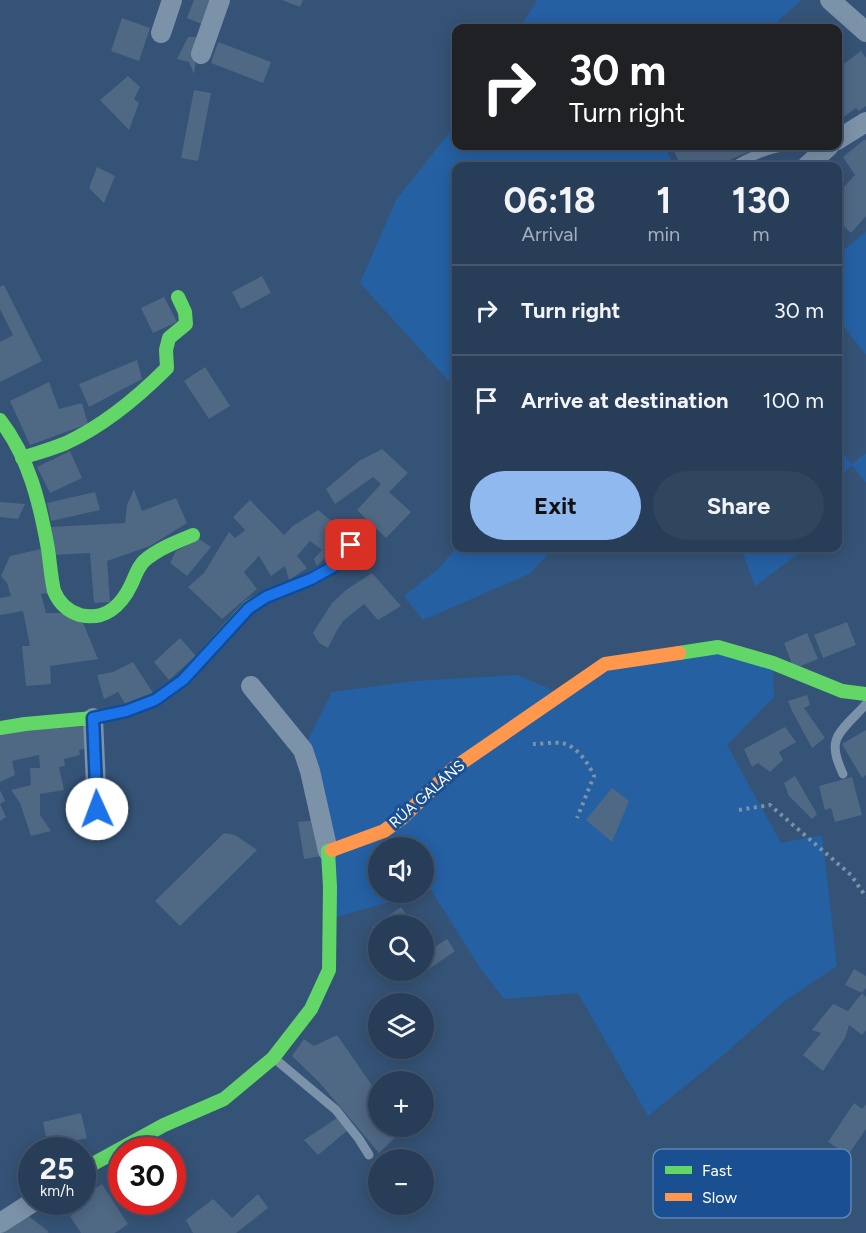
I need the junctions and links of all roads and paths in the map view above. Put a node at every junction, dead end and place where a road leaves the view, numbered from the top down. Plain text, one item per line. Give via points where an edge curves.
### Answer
1 (172, 0) edge
2 (220, 0) edge
3 (830, 0) edge
4 (866, 32) edge
5 (161, 33) dead end
6 (201, 54) dead end
7 (863, 128) edge
8 (842, 136) edge
9 (770, 150) edge
10 (740, 162) edge
11 (178, 297) dead end
12 (0, 420) edge
13 (22, 458) junction
14 (193, 535) dead end
15 (351, 545) dead end
16 (251, 686) dead end
17 (866, 694) edge
18 (866, 704) edge
19 (93, 718) junction
20 (0, 728) edge
21 (529, 744) dead end
22 (843, 774) dead end
23 (97, 809) dead end
24 (739, 810) dead end
25 (578, 818) dead end
26 (328, 851) junction
27 (866, 897) edge
28 (273, 1058) junction
29 (368, 1153) edge
30 (96, 1162) edge
31 (18, 1212) edge
32 (0, 1223) edge

1 - 5 street
2 - 6 street
3 - 4 street
7 - 8 street
9 - 10 lane
11 - 13 street via 186,324 169,338 167,368 160,376 111,417 64,444
12 - 13 street
13 - 14 street via 44,531 54,589 58,601 69,611 99,616 112,609 126,595 138,568 173,543
15 - 19 street via 333,567 249,608 183,680 155,700
16 - 26 street via 303,750
17 - 26 street, RÚA GALÁNS via 842,691 773,663 718,647 606,664 454,768 402,819 384,831
18 - 22 lane via 835,742
19 - 20 street
19 - 23 street
21 - 25 path via 561,743 572,747 589,764 594,777
24 - 27 path via 770,805 851,875
26 - 28 street via 329,970 311,1009
28 - 29 lane via 336,1110
28 - 30 street via 224,1099 164,1125
31 - 32 street

